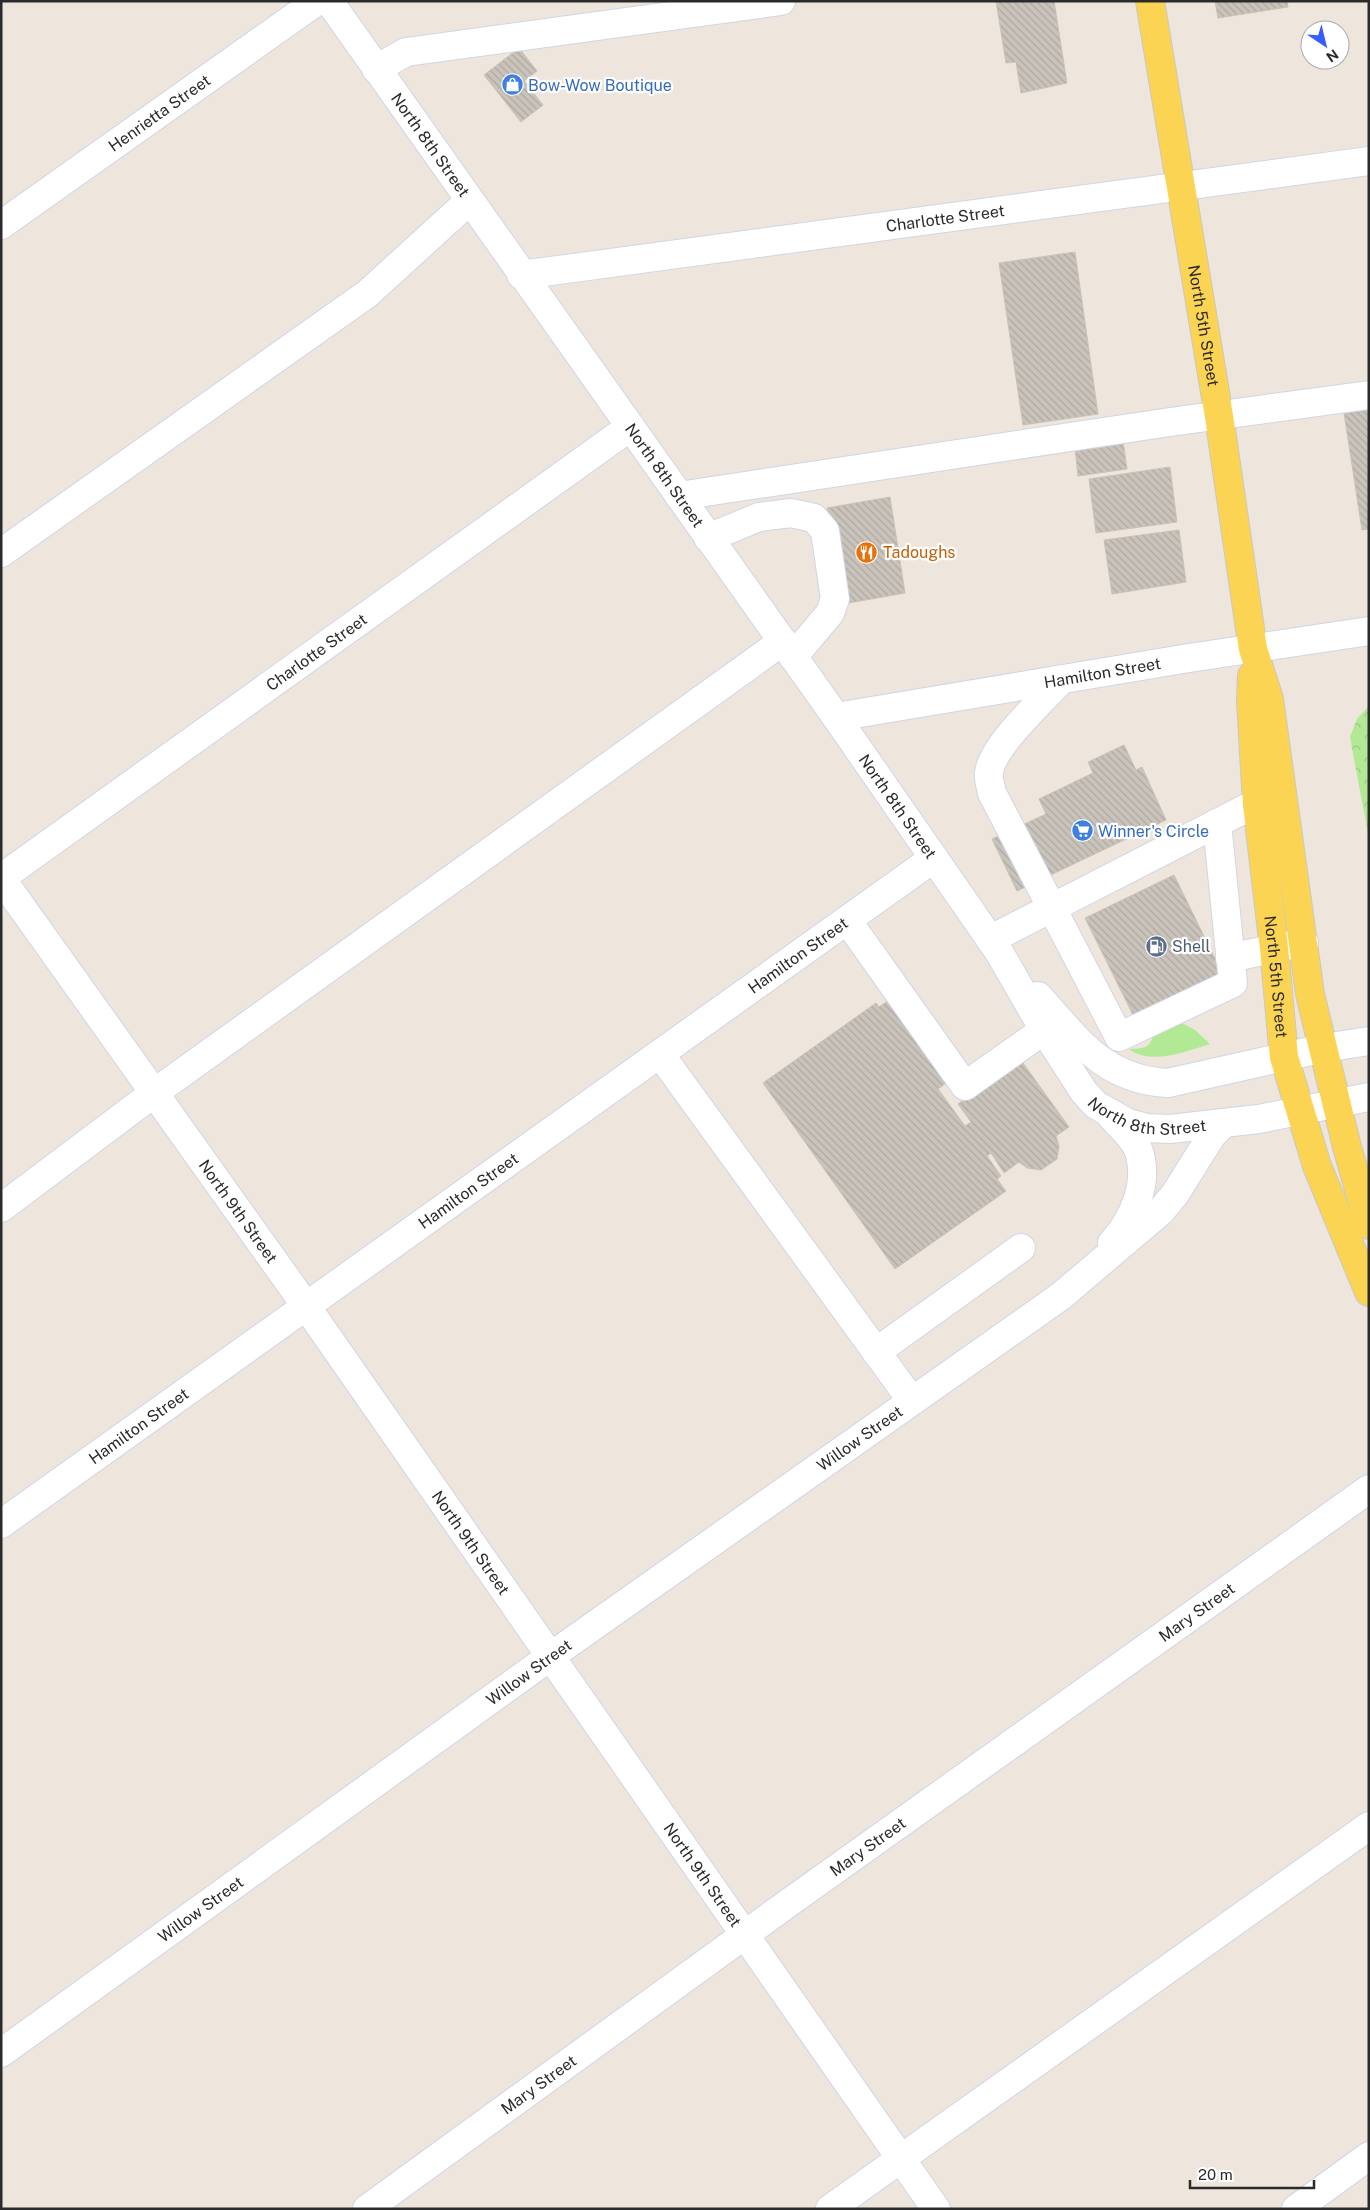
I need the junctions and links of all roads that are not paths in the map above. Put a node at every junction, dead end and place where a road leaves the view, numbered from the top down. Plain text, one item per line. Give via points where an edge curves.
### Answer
1 (317, 1) edge
2 (328, 1) edge
3 (781, 1) edge
4 (1150, 1) edge
5 (376, 69) junction
6 (1369, 161) edge
7 (1180, 187) junction
8 (469, 201) junction
9 (1, 225) edge
10 (522, 275) junction
11 (1369, 395) edge
12 (1219, 416) junction
13 (630, 427) junction
14 (678, 496) junction
15 (708, 538) junction
16 (1, 554) edge
17 (1369, 631) edge
18 (788, 649) junction
19 (1253, 649) junction
20 (1062, 679) junction
21 (836, 717) junction
22 (1281, 790) junction
23 (1257, 804) junction
24 (1217, 823) junction
25 (934, 858) junction
26 (1, 878) edge
27 (1050, 908) junction
28 (846, 920) junction
29 (1304, 942) junction
30 (995, 946) junction
31 (1274, 948) junction
32 (1230, 958) junction
33 (1052, 1025) junction
34 (1369, 1042) edge
35 (1304, 1052) junction
36 (660, 1054) junction
37 (154, 1093) junction
38 (1369, 1097) edge
39 (1319, 1108) junction
40 (1109, 1113) junction
41 (1224, 1123) junction
42 (1, 1208) edge
43 (1369, 1225) edge
44 (1021, 1248) dead end
45 (1369, 1292) edge
46 (1061, 1296) junction
47 (306, 1306) junction
48 (876, 1352) junction
49 (912, 1401) junction
50 (1369, 1489) edge
51 (1, 1524) edge
52 (551, 1656) junction
53 (1369, 1826) edge
54 (745, 1934) junction
55 (1, 2053) edge
56 (1369, 2156) edge
57 (901, 2158) junction
58 (367, 2209) edge
59 (830, 2209) edge
60 (936, 2209) edge
61 (1296, 2209) edge

1 - 9 street, Henrietta Street
2 - 5 street, North 8th Street
3 - 5 street via 406,52
4 - 7 main road, North 5th Street
5 - 8 street, North 8th Street
6 - 7 street, Charlotte Street
7 - 10 street, Charlotte Street
7 - 12 main road, North 5th Street
8 - 10 street, North 8th Street
8 - 16 street via 367,294
10 - 13 street, North 8th Street
11 - 12 street
12 - 14 street
12 - 19 main road, North 5th Street
13 - 14 street, North 8th Street
13 - 26 street, Charlotte Street
14 - 15 street, North 8th Street
15 - 18 street, North 8th Street
15 - 18 street via 759,517 791,513 814,518 825,531 835,599 830,613
17 - 19 street, Hamilton Street
18 - 21 street, North 8th Street
18 - 37 street
19 - 20 street, Hamilton Street
19 - 22 main road, North 5th Street via 1269,699
19 - 23 main road, North 5th Street via 1251,701
20 - 21 street, Hamilton Street
20 - 27 street via 1007,739 993,758 988,774 992,792
21 - 25 street, North 8th Street
22 - 23 street
22 - 29 main road, North 5th Street
23 - 24 street
23 - 31 main road, North 5th Street
24 - 27 street
24 - 32 street
25 - 28 street, Hamilton Street
25 - 30 street, North 8th Street
26 - 37 street, North 9th Street
27 - 30 street
27 - 32 street via 1119,1037 1233,983
28 - 33 street via 965,1086
28 - 36 street, Hamilton Street
29 - 31 street
29 - 35 main road, North 5th Street via 1310,994
30 - 33 street, North 8th Street
31 - 32 street
31 - 35 main road, North 5th Street
33 - 35 street, North 8th Street via 1108,1066 1139,1080 1168,1083
33 - 40 street, North 8th Street via 1084,1092
34 - 35 street
35 - 39 main road, North 5th Street
35 - 39 main road, North 5th Street
36 - 47 street, Hamilton Street
36 - 48 street
37 - 42 street
37 - 47 street, North 9th Street
38 - 39 street
39 - 41 street, North 8th Street
39 - 43 main road, North 5th Street
39 - 45 main road, North 5th Street via 1324,1183
40 - 41 street, North 8th Street via 1147,1128
40 - 46 street, Willow Street via 1138,1149 1141,1184 1137,1200 1118,1236
41 - 46 street, Willow Street via 1207,1141 1175,1194 1160,1211
44 - 48 street
46 - 49 street, Willow Street
47 - 51 street, Hamilton Street
47 - 52 street, North 9th Street
48 - 49 street
49 - 52 street, Willow Street
50 - 54 street, Mary Street
52 - 54 street, North 9th Street
52 - 55 street, Willow Street
53 - 57 street
54 - 57 street, North 9th Street
54 - 58 street, Mary Street
56 - 61 street
57 - 59 street
57 - 60 street, North 9th Street

